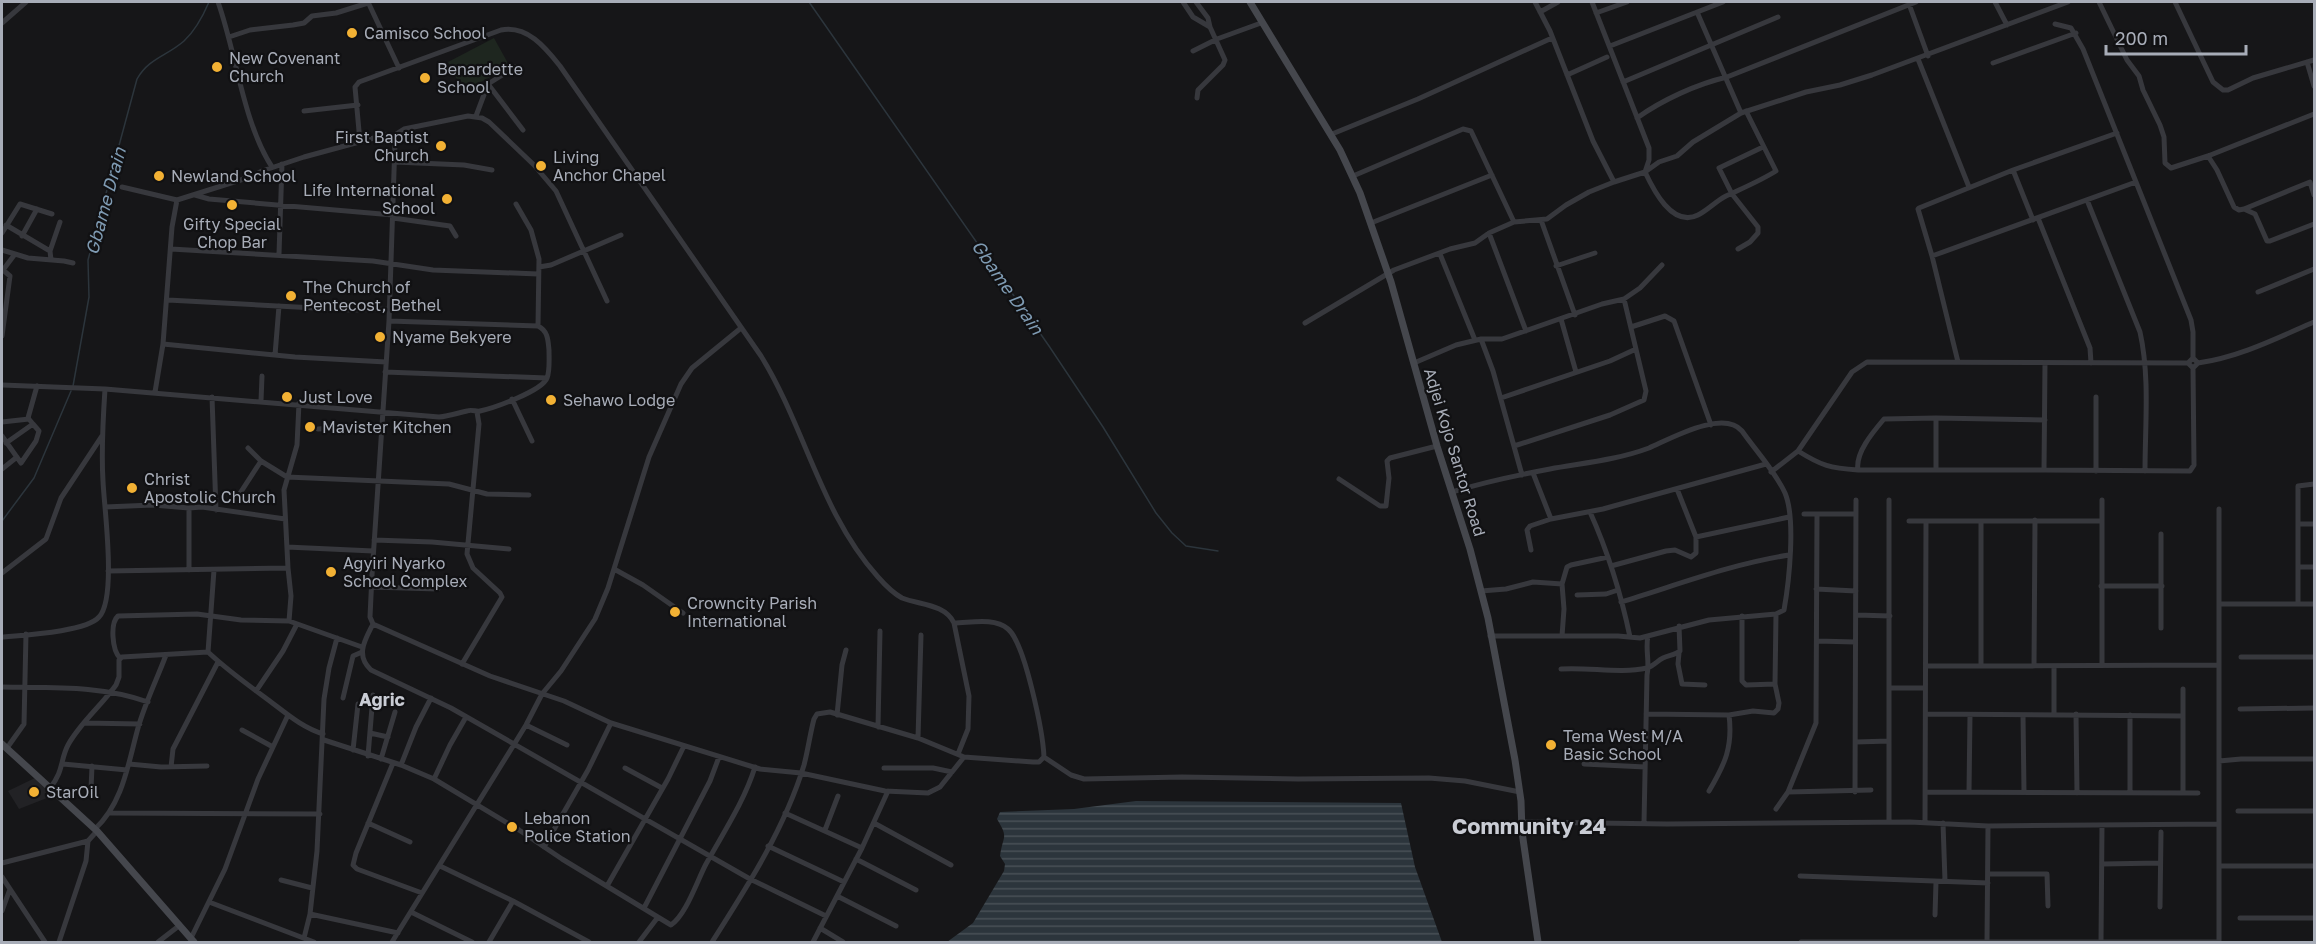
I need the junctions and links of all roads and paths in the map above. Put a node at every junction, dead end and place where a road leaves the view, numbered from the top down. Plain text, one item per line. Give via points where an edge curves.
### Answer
1 (26, 2) edge
2 (218, 2) edge
3 (368, 2) edge
4 (1183, 2) edge
5 (1196, 2) edge
6 (1250, 2) edge
7 (1535, 2) edge
8 (1558, 2) edge
9 (1592, 2) edge
10 (1627, 2) edge
11 (1723, 2) edge
12 (1916, 2) edge
13 (1995, 2) edge
14 (2068, 2) edge
15 (2099, 2) edge
16 (2175, 2) edge
17 (1909, 3) edge
18 (2058, 3) edge
19 (1540, 12) junction
20 (1696, 12) junction
21 (1596, 13) junction
22 (1778, 17) dead end
23 (2, 23) edge
24 (1261, 23) junction
25 (2055, 24) dead end
26 (2007, 25) junction
27 (1210, 27) junction
28 (2076, 33) junction
29 (229, 37) junction
30 (1552, 38) junction
31 (1217, 39) junction
32 (1610, 45) junction
33 (1712, 45) junction
34 (1193, 51) dead end
35 (1928, 56) junction
36 (1606, 57) dead end
37 (1918, 59) junction
38 (2314, 60) edge
39 (2307, 62) junction
40 (1993, 63) dead end
41 (515, 67) dead end
42 (399, 68) junction
43 (1567, 75) junction
44 (1727, 77) junction
45 (1623, 82) junction
46 (488, 84) junction
47 (2314, 86) edge
48 (1197, 98) dead end
49 (358, 105) junction
50 (304, 111) dead end
51 (1744, 112) junction
52 (2314, 114) edge
53 (476, 117) junction
54 (1637, 118) junction
55 (523, 130) dead end
56 (2117, 133) junction
57 (1332, 134) junction
58 (393, 136) junction
59 (360, 142) junction
60 (1763, 147) junction
61 (2208, 156) junction
62 (395, 162) junction
63 (282, 164) junction
64 (272, 167) junction
65 (492, 170) dead end
66 (2013, 170) junction
67 (1645, 172) junction
68 (1492, 175) junction
69 (1353, 176) junction
70 (1614, 182) junction
71 (2136, 182) junction
72 (122, 187) dead end
73 (1969, 187) junction
74 (1732, 194) junction
75 (194, 195) junction
76 (2314, 195) edge
77 (177, 200) junction
78 (2087, 200) junction
79 (281, 204) junction
80 (516, 204) dead end
81 (37, 209) junction
82 (2244, 209) junction
83 (52, 214) dead end
84 (393, 216) junction
85 (2035, 219) junction
86 (1541, 220) junction
87 (60, 222) dead end
88 (1514, 222) junction
89 (1371, 223) junction
90 (2314, 224) edge
91 (6, 225) junction
92 (1489, 232) junction
93 (2, 233) edge
94 (621, 235) dead end
95 (22, 236) junction
96 (456, 236) dead end
97 (171, 249) junction
98 (1738, 249) dead end
99 (2, 250) edge
100 (50, 250) junction
101 (585, 250) junction
102 (1595, 253) dead end
103 (279, 254) junction
104 (1440, 254) junction
105 (15, 255) junction
106 (1932, 256) junction
107 (51, 260) junction
108 (73, 263) dead end
109 (392, 263) junction
110 (1662, 265) dead end
111 (1556, 266) junction
112 (2314, 269) edge
113 (539, 271) junction
114 (1388, 274) junction
115 (2258, 292) dead end
116 (1624, 299) junction
117 (168, 300) junction
118 (607, 301) dead end
119 (279, 306) junction
120 (390, 309) junction
121 (1575, 315) junction
122 (1561, 319) junction
123 (389, 321) junction
124 (2314, 322) edge
125 (1305, 323) dead end
126 (538, 326) junction
127 (1631, 327) junction
128 (741, 328) junction
129 (1526, 331) junction
130 (2, 336) edge
131 (1478, 339) junction
132 (163, 344) junction
133 (1636, 349) junction
134 (275, 355) junction
135 (2193, 358) junction
136 (386, 362) junction
137 (1958, 362) junction
138 (1414, 363) junction
139 (2045, 363) junction
140 (2091, 363) junction
141 (2145, 363) junction
142 (2188, 363) junction
143 (2198, 363) junction
144 (2193, 368) junction
145 (385, 372) junction
146 (1576, 372) junction
147 (262, 375) dead end
148 (547, 378) junction
149 (2, 385) edge
150 (37, 386) junction
151 (105, 389) junction
152 (155, 392) junction
153 (212, 397) junction
154 (2096, 397) dead end
155 (1501, 398) junction
156 (512, 399) junction
157 (261, 400) junction
158 (299, 403) junction
159 (382, 412) junction
160 (477, 412) junction
161 (1936, 418) junction
162 (2045, 420) junction
163 (31, 421) junction
164 (2, 422) edge
165 (381, 425) junction
166 (1712, 425) junction
167 (318, 429) dead end
168 (103, 435) junction
169 (2, 436) edge
170 (532, 441) dead end
171 (6, 443) junction
172 (1437, 446) junction
173 (1514, 446) junction
174 (248, 448) dead end
175 (1798, 450) junction
176 (17, 458) junction
177 (261, 461) junction
178 (1766, 464) junction
179 (2, 468) edge
180 (1858, 470) junction
181 (1936, 470) junction
182 (2044, 470) junction
183 (2096, 471) junction
184 (2145, 471) junction
185 (1772, 472) junction
186 (1533, 473) junction
187 (1522, 475) junction
188 (286, 477) junction
189 (1339, 479) dead end
190 (378, 481) junction
191 (2314, 484) edge
192 (472, 489) junction
193 (1677, 489) junction
194 (1452, 492) junction
195 (529, 495) dead end
196 (1856, 500) dead end
197 (1889, 500) dead end
198 (2102, 500) dead end
199 (235, 501) dead end
200 (105, 507) junction
201 (189, 508) junction
202 (2219, 509) dead end
203 (216, 510) junction
204 (1590, 512) junction
205 (1804, 514) dead end
206 (1817, 514) junction
207 (1856, 514) junction
208 (1789, 517) junction
209 (285, 519) junction
210 (1551, 519) junction
211 (2035, 520) junction
212 (2102, 520) junction
213 (1909, 521) dead end
214 (1926, 521) junction
215 (1981, 521) junction
216 (2298, 524) junction
217 (2314, 524) edge
218 (2161, 534) dead end
219 (1696, 537) junction
220 (374, 540) junction
221 (467, 545) junction
222 (287, 547) junction
223 (509, 549) dead end
224 (1531, 550) dead end
225 (373, 551) junction
226 (1789, 555) junction
227 (1608, 557) junction
228 (1611, 566) junction
229 (2298, 567) junction
230 (2314, 567) edge
231 (288, 568) junction
232 (614, 569) junction
233 (189, 570) junction
234 (214, 570) junction
235 (108, 571) junction
236 (2, 573) edge
237 (1562, 584) junction
238 (2101, 586) junction
239 (2162, 586) junction
240 (371, 587) junction
241 (1816, 589) junction
242 (438, 590) dead end
243 (1618, 590) junction
244 (1481, 591) junction
245 (1856, 591) junction
246 (1577, 595) dead end
247 (1621, 602) junction
248 (2220, 604) junction
249 (2298, 604) junction
250 (2314, 604) edge
251 (683, 613) dead end
252 (1776, 614) junction
253 (1857, 615) junction
254 (1742, 616) junction
255 (1890, 616) junction
256 (210, 617) junction
257 (289, 621) junction
258 (954, 623) junction
259 (297, 624) junction
260 (373, 624) junction
261 (1679, 626) junction
262 (2161, 628) dead end
263 (880, 631) dead end
264 (26, 634) junction
265 (921, 635) dead end
266 (1490, 636) junction
267 (1562, 636) junction
268 (1648, 636) junction
269 (2, 637) edge
270 (1630, 637) junction
271 (337, 639) junction
272 (1817, 641) junction
273 (1856, 642) junction
274 (362, 650) junction
275 (846, 650) dead end
276 (1680, 651) junction
277 (208, 652) junction
278 (166, 655) junction
279 (2241, 657) dead end
280 (2314, 657) edge
281 (120, 658) junction
282 (218, 662) junction
283 (462, 664) junction
284 (2102, 665) junction
285 (2219, 665) junction
286 (1926, 666) junction
287 (1981, 666) junction
288 (2034, 666) junction
289 (2054, 667) junction
290 (1649, 668) junction
291 (1562, 669) dead end
292 (1775, 684) junction
293 (1705, 685) dead end
294 (2, 687) edge
295 (24, 688) junction
296 (1889, 688) junction
297 (1925, 688) junction
298 (2183, 689) dead end
299 (112, 691) junction
300 (256, 691) junction
301 (542, 694) junction
302 (373, 695) dead end
303 (343, 698) dead end
304 (431, 698) junction
305 (148, 702) junction
306 (358, 704) dead end
307 (2314, 708) edge
308 (2240, 709) dead end
309 (395, 712) dead end
310 (1646, 714) junction
311 (1926, 714) junction
312 (2054, 714) junction
313 (2076, 714) junction
314 (288, 715) junction
315 (837, 715) junction
316 (1730, 715) junction
317 (1970, 715) junction
318 (2130, 715) junction
319 (2023, 716) junction
320 (2182, 716) junction
321 (466, 717) junction
322 (84, 723) junction
323 (611, 723) junction
324 (140, 724) junction
325 (526, 725) junction
326 (878, 727) junction
327 (242, 730) dead end
328 (370, 734) junction
329 (324, 737) junction
330 (388, 737) junction
331 (918, 738) junction
332 (1889, 741) junction
333 (1856, 742) junction
334 (514, 744) junction
335 (567, 745) dead end
336 (4, 746) edge
337 (684, 746) junction
338 (273, 747) junction
339 (353, 750) junction
340 (961, 755) junction
341 (368, 756) junction
342 (719, 757) junction
343 (1044, 757) junction
344 (381, 759) junction
345 (2314, 759) edge
346 (2219, 761) junction
347 (393, 763) junction
348 (63, 764) junction
349 (1584, 764) dead end
350 (400, 765) junction
351 (92, 766) junction
352 (207, 766) dead end
353 (128, 767) junction
354 (171, 767) junction
355 (754, 767) junction
356 (1645, 767) junction
357 (625, 768) dead end
358 (884, 768) dead end
359 (952, 772) junction
360 (801, 773) junction
361 (434, 779) junction
362 (581, 782) junction
363 (50, 788) junction
364 (662, 788) junction
365 (91, 789) dead end
366 (1871, 790) dead end
367 (888, 791) junction
368 (1708, 791) dead end
369 (1520, 792) junction
370 (1788, 792) junction
371 (1855, 792) junction
372 (1926, 792) junction
373 (1969, 792) junction
374 (2024, 792) junction
375 (2130, 792) junction
376 (2077, 793) junction
377 (2182, 793) junction
378 (2198, 793) dead end
379 (838, 796) dead end
380 (478, 805) junction
381 (1776, 809) dead end
382 (2238, 811) dead end
383 (2314, 811) edge
384 (110, 813) junction
385 (785, 813) junction
386 (246, 814) junction
387 (320, 814) junction
388 (646, 818) junction
389 (1522, 822) junction
390 (1889, 822) junction
391 (368, 823) junction
392 (874, 823) junction
393 (1644, 823) junction
394 (1925, 823) junction
395 (1943, 823) junction
396 (2218, 824) junction
397 (2102, 825) junction
398 (1988, 826) junction
399 (96, 830) junction
400 (825, 830) junction
401 (2160, 832) dead end
402 (681, 838) junction
403 (88, 841) junction
404 (410, 842) dead end
405 (768, 846) junction
406 (544, 847) junction
407 (862, 848) junction
408 (711, 856) junction
409 (856, 859) junction
410 (2, 863) edge
411 (2160, 863) junction
412 (2102, 864) junction
413 (951, 865) dead end
414 (440, 866) junction
415 (2219, 866) junction
416 (2314, 866) edge
417 (1988, 874) junction
418 (1800, 876) dead end
419 (2, 877) edge
420 (750, 879) junction
421 (281, 880) dead end
422 (1945, 881) junction
423 (844, 882) junction
424 (1936, 882) junction
425 (1988, 882) junction
426 (607, 886) junction
427 (312, 888) junction
428 (10, 889) junction
429 (916, 890) dead end
430 (422, 894) junction
431 (837, 896) junction
432 (513, 901) junction
433 (209, 902) junction
434 (2048, 906) dead end
435 (644, 908) junction
436 (2160, 908) dead end
437 (2, 911) edge
438 (411, 912) junction
439 (310, 914) junction
440 (1935, 915) dead end
441 (826, 916) junction
442 (658, 917) junction
443 (2240, 918) dead end
444 (2314, 918) edge
445 (180, 925) junction
446 (896, 926) dead end
447 (820, 928) junction
448 (398, 933) junction
449 (300, 939) edge
450 (192, 940) edge
451 (1988, 941) junction
452 (2101, 941) edge
453 (45, 942) edge
454 (59, 942) edge
455 (158, 942) edge
456 (314, 942) edge
457 (392, 942) edge
458 (471, 942) edge
459 (489, 942) edge
460 (589, 942) edge
461 (639, 942) edge
462 (712, 942) edge
463 (813, 942) edge
464 (843, 942) edge
465 (1538, 942) edge
466 (1801, 942) edge
467 (2127, 942) edge
468 (2182, 942) edge
469 (2219, 942) edge

1 - 23 street
2 - 29 street
3 - 29 street via 312,16 304,23 250,30
3 - 42 street
4 - 27 street via 1193,17
5 - 27 street
6 - 24 street, Adjei Kojo Santor Road
7 - 19 street
8 - 19 street
9 - 21 street
10 - 21 street
11 - 20 street
12 - 17 street
13 - 26 street
14 - 18 street
15 - 61 street via 2160,125 2165,163 2176,168
16 - 39 street via 2213,81 2223,90
17 - 35 street
17 - 44 street
18 - 26 street
19 - 30 street
20 - 32 street
20 - 33 street
21 - 32 street
22 - 33 street
24 - 31 street
24 - 57 street, Adjei Kojo Santor Road
25 - 28 street
26 - 35 street
27 - 31 street
28 - 40 street
28 - 56 street
29 - 64 street via 257,135
30 - 43 street
30 - 57 street
31 - 34 street
31 - 48 street via 1224,63 1198,90
32 - 45 street
33 - 44 street
33 - 45 street
35 - 37 street
36 - 43 street
37 - 51 street
37 - 73 street
38 - 39 street
39 - 47 street
41 - 46 street
42 - 49 street via 356,84
42 - 128 street via 507,29 519,30 539,42 560,66
43 - 70 street
44 - 51 street
44 - 54 street via 1657,103
45 - 54 street
46 - 53 street
46 - 55 street
49 - 50 street
49 - 59 street
51 - 60 street
51 - 67 street
52 - 61 street
53 - 58 street via 404,129
53 - 101 street via 489,122 550,183
54 - 67 street via 1649,148
56 - 66 street
56 - 71 street
57 - 69 street, Adjei Kojo Santor Road
58 - 59 street
58 - 62 street
59 - 63 street
60 - 74 street via 1776,171
60 - 74 street via 1719,168
61 - 82 street via 2234,207
62 - 65 street
62 - 84 street
63 - 64 street
63 - 79 street
64 - 75 street
66 - 73 street
66 - 85 street
67 - 70 street
67 - 74 street via 1655,194 1666,206 1686,216 1698,215
68 - 69 street via 1471,131 1463,129
68 - 88 street
68 - 89 street
69 - 89 street, Adjei Kojo Santor Road
70 - 86 street
71 - 78 street
71 - 135 street via 2191,320
72 - 77 street
73 - 106 street via 1918,210
74 - 98 street via 1758,227 1754,237
75 - 77 street
75 - 79 street
76 - 82 street via 2310,182
77 - 97 street
78 - 85 street
78 - 141 street via 2140,332
79 - 84 street
79 - 103 street
80 - 113 street via 535,240
81 - 83 street
81 - 91 street via 20,204
81 - 95 street
82 - 90 street via 2255,214 2268,242
84 - 96 street via 450,226
84 - 109 street
85 - 106 street
85 - 140 street via 2090,348
86 - 88 street
86 - 111 street
87 - 100 street
88 - 92 street
89 - 114 street, Adjei Kojo Santor Road
91 - 93 street
91 - 95 street
92 - 104 street via 1475,243
92 - 129 street
94 - 101 street
95 - 100 street
97 - 103 street
97 - 117 street
99 - 105 street
100 - 107 street
101 - 113 street
101 - 118 street
102 - 111 street
103 - 109 street
104 - 114 street
104 - 131 street
105 - 107 street
105 - 130 street via 3,270 10,276
106 - 137 street
107 - 108 street
109 - 113 street via 433,270
109 - 120 street
110 - 116 street
111 - 121 street
112 - 115 street
113 - 126 street
114 - 125 street
114 - 138 street, Adjei Kojo Santor Road
116 - 121 street
116 - 127 street
117 - 119 street
117 - 132 street
119 - 120 street
119 - 134 street
120 - 123 street
121 - 122 street
122 - 129 street
122 - 146 street
123 - 126 street
123 - 136 street
124 - 143 street via 2259,346
126 - 148 street via 547,336
127 - 133 street
127 - 166 street via 1665,316 1674,321
128 - 232 street via 692,368 681,384 649,457
128 - 258 street via 775,381 824,491 865,561 894,593 943,610
129 - 131 street via 1502,339
131 - 138 street
131 - 155 street
132 - 134 street
132 - 152 street
133 - 146 street
133 - 173 street via 1646,391 1644,400
134 - 136 street
135 - 142 street
135 - 143 street
136 - 145 street
137 - 139 street
137 - 175 street via 1868,362 1858,367
138 - 172 street, Adjei Kojo Santor Road
139 - 140 street
139 - 162 street
140 - 141 street
141 - 142 street
141 - 184 street
142 - 144 street
143 - 144 street
144 - 184 street via 2193,469
145 - 148 street
145 - 159 street
146 - 155 street
147 - 157 street
148 - 156 street via 537,388
149 - 150 street
150 - 151 street
150 - 163 street
151 - 152 street
151 - 168 street
152 - 153 street
153 - 157 street
153 - 203 street
154 - 183 street
155 - 173 street
156 - 160 street
156 - 170 street
157 - 158 street
158 - 159 street
158 - 188 street via 297,445
159 - 160 street via 439,417 468,410
159 - 165 street
160 - 192 street
161 - 162 street
161 - 180 street via 1884,419 1859,455
161 - 181 street
162 - 182 street
163 - 164 street
163 - 171 street
163 - 176 street via 39,431 36,441 21,463
165 - 167 street
165 - 190 street
166 - 178 street via 1724,423 1739,428
166 - 186 street via 1628,455
168 - 200 street
168 - 236 street via 61,498 46,539
169 - 171 street
171 - 176 street
172 - 189 street via 1387,461 1386,506
172 - 194 street, Adjei Kojo Santor Road
173 - 187 street
174 - 177 street
175 - 180 street via 1828,467
175 - 185 street
176 - 179 street
177 - 188 street
177 - 199 street
178 - 185 street
178 - 193 street
180 - 181 street
181 - 182 street
182 - 183 street
183 - 184 street
185 - 208 street via 1784,492
186 - 187 street
186 - 210 street
187 - 194 street
188 - 190 street
188 - 209 street
190 - 192 street via 449,484
190 - 220 street
191 - 216 street via 2298,485
192 - 195 street via 487,494
192 - 221 street
193 - 204 street
193 - 219 street
194 - 244 street, Adjei Kojo Santor Road
196 - 207 street
197 - 255 street
198 - 212 street
200 - 201 street
200 - 235 street
201 - 203 street
201 - 233 street
202 - 248 street
203 - 209 street
204 - 210 street
204 - 227 street
205 - 206 street
206 - 207 street
206 - 241 street
207 - 245 street
208 - 219 street
208 - 226 street
209 - 222 street
210 - 224 street via 1527,530
211 - 212 street
211 - 215 street
211 - 288 street
212 - 238 street
213 - 214 street
214 - 215 street
214 - 286 street
215 - 287 street
216 - 217 street
216 - 229 street
218 - 239 street
219 - 228 street via 1696,553 1691,557 1675,550 1666,551
220 - 221 street
220 - 225 street
221 - 223 street
221 - 283 street via 473,568 502,597
222 - 225 street
222 - 231 street
225 - 240 street
226 - 247 street via 1706,574
226 - 252 street via 1784,610
227 - 228 street
227 - 237 street via 1567,567
228 - 243 street
229 - 230 street
229 - 249 street
231 - 234 street
231 - 257 street
232 - 251 street
232 - 301 street via 595,619
233 - 234 street
233 - 235 street
234 - 256 street
235 - 264 street via 105,605 99,618 74,628
237 - 244 street via 1533,582
237 - 267 street
238 - 239 street
238 - 284 street
239 - 262 street
240 - 242 street
240 - 260 street
241 - 245 street
241 - 272 street
243 - 246 street
243 - 247 street
244 - 266 street, Adjei Kojo Santor Road
245 - 253 street
247 - 270 street
248 - 249 street
248 - 285 street
249 - 250 street
252 - 254 street
252 - 292 street
253 - 255 street
253 - 273 street
254 - 261 street
254 - 292 street via 1742,681 1746,685
255 - 296 street
256 - 257 street
256 - 277 street
256 - 281 street via 118,616 114,622 115,650
257 - 259 street
258 - 340 street via 969,696 968,729
258 - 343 street via 1000,624 1014,635 1022,652
259 - 271 street
259 - 300 street
260 - 274 street
260 - 283 street
261 - 268 street
261 - 276 street
263 - 326 street
264 - 269 street
264 - 295 street
265 - 331 street
266 - 267 street
266 - 369 street, Adjei Kojo Santor Road
267 - 270 street
268 - 270 street
268 - 290 street
271 - 274 street
271 - 329 street via 326,681
272 - 273 street
272 - 370 street via 1816,723
273 - 333 street
274 - 303 street via 353,656
274 - 304 street via 363,660 371,670
275 - 315 street
276 - 290 street
276 - 293 street via 1677,657 1682,684
277 - 278 street
277 - 282 street
278 - 281 street
278 - 305 street
279 - 280 street
281 - 299 street via 119,677
282 - 300 street
282 - 354 street via 176,743
283 - 301 street
284 - 285 street
284 - 289 street
285 - 346 street
286 - 287 street
286 - 297 street
287 - 288 street
288 - 289 street
289 - 312 street
290 - 291 street
290 - 310 street
292 - 316 street via 1779,703 1774,713
294 - 295 street
295 - 299 street
295 - 336 street via 24,724
296 - 297 street
296 - 332 street
297 - 311 street
298 - 320 street
299 - 305 street
299 - 322 street
300 - 314 street
301 - 323 street
301 - 325 street
302 - 328 street
304 - 321 street
304 - 350 street
305 - 324 street
306 - 339 street
307 - 308 street
309 - 330 street
310 - 316 street
310 - 356 street
311 - 317 street
311 - 372 street
312 - 313 street
312 - 319 street
313 - 318 street
313 - 376 street
314 - 329 street
314 - 338 street
315 - 326 street
315 - 360 street via 817,714
316 - 368 street via 1724,766
317 - 319 street
317 - 373 street
318 - 320 street
318 - 375 street
319 - 374 street
320 - 377 street
321 - 334 street
321 - 361 street
322 - 324 street
322 - 348 street via 68,746
323 - 337 street
323 - 362 street
324 - 353 street
325 - 334 street
325 - 335 street
326 - 331 street
327 - 338 street
328 - 330 street
328 - 341 street
329 - 339 street
329 - 387 street
330 - 344 street
331 - 340 street
332 - 333 street
332 - 390 street
333 - 371 street
334 - 362 street
334 - 380 street
336 - 363 street
337 - 342 street
337 - 364 street
338 - 386 street
339 - 341 street
340 - 343 street via 1033,762
340 - 359 street
341 - 344 street
342 - 355 street
342 - 402 street
343 - 369 street via 1084,779 1429,778
344 - 347 street
345 - 346 street
346 - 396 street
347 - 350 street
347 - 391 street
348 - 351 street
348 - 363 street
349 - 356 street
350 - 361 street
351 - 353 street
351 - 365 street
352 - 354 street
353 - 354 street
353 - 384 street
355 - 360 street
355 - 408 street via 735,814
356 - 393 street
357 - 364 street
358 - 359 street
359 - 367 street via 940,787 928,793
360 - 367 street
360 - 385 street
361 - 380 street
362 - 388 street
362 - 406 street
363 - 399 street
364 - 388 street
366 - 371 street
367 - 392 street
369 - 389 street, Adjei Kojo Santor Road
370 - 371 street
370 - 381 street
372 - 373 street
372 - 394 street
373 - 374 street
374 - 376 street
375 - 376 street
375 - 377 street
377 - 378 street
379 - 400 street
380 - 406 street
380 - 414 street
382 - 383 street
384 - 386 street
384 - 399 street
385 - 400 street
385 - 405 street
386 - 387 street
386 - 433 street
387 - 427 street
388 - 402 street
388 - 426 street
389 - 393 street
389 - 465 street, Adjei Kojo Santor Road
390 - 393 street
390 - 394 street
391 - 404 street
391 - 430 street via 353,862 355,867
392 - 407 street
392 - 413 street
394 - 395 street
395 - 398 street
395 - 422 street
396 - 397 street
396 - 415 street
397 - 398 street
397 - 412 street
398 - 417 street
399 - 403 street
399 - 445 street
400 - 407 street
401 - 411 street
402 - 408 street
402 - 435 street
403 - 410 street
403 - 454 street via 86,861
405 - 420 street
405 - 423 street
406 - 426 street
407 - 409 street
408 - 420 street
408 - 442 street via 674,924
409 - 423 street
409 - 429 street
411 - 412 street
411 - 436 street
412 - 452 street
414 - 430 street
414 - 432 street
415 - 416 street
415 - 469 street
417 - 425 street
417 - 434 street via 2046,873
418 - 424 street
419 - 428 street
420 - 441 street
420 - 462 street
421 - 427 street
422 - 424 street
422 - 425 street
423 - 431 street
424 - 440 street
425 - 451 street
426 - 435 street
427 - 439 street
428 - 437 street
428 - 453 street
430 - 438 street
431 - 441 street
431 - 446 street
432 - 459 street
432 - 460 street
433 - 449 street
433 - 450 street
435 - 442 street
438 - 448 street
438 - 458 street
439 - 448 street
439 - 449 street
441 - 447 street
442 - 461 street
443 - 444 street
445 - 450 street
445 - 455 street
447 - 463 street
447 - 464 street
448 - 457 street
449 - 456 street
451 - 452 street
451 - 466 street
452 - 467 street
467 - 468 street
468 - 469 street

